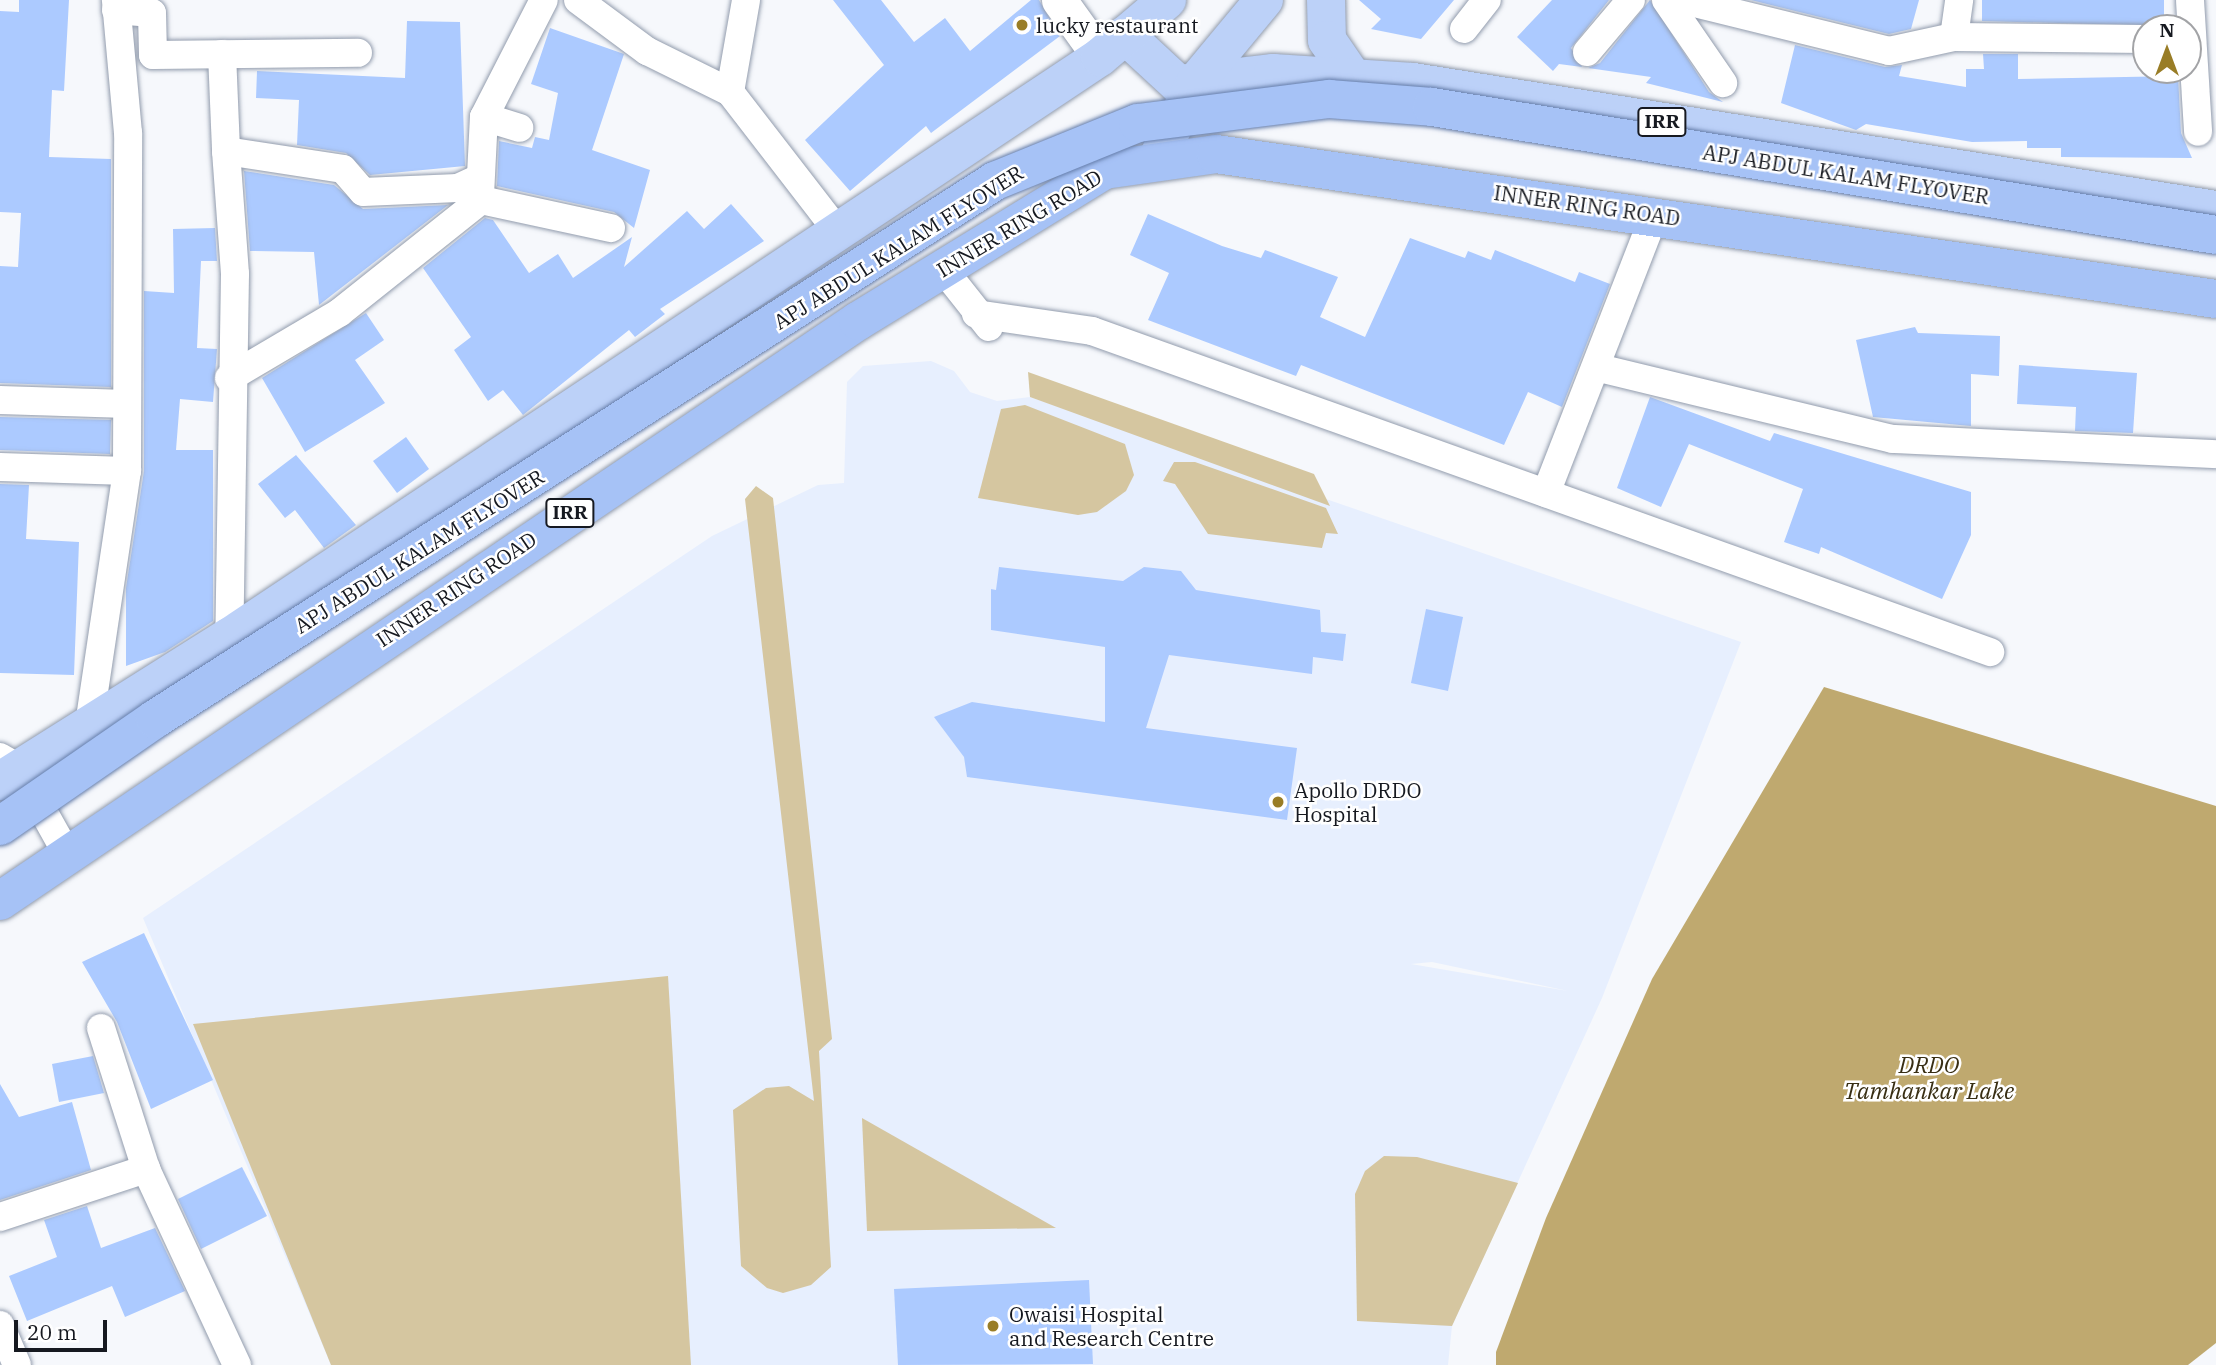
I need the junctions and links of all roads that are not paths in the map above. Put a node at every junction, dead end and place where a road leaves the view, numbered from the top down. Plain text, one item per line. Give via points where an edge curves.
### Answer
1 (544, 0) edge
2 (578, 0) edge
3 (1059, 0) edge
4 (1167, 0) edge
5 (1264, 0) edge
6 (1326, 0) edge
7 (1487, 0) edge
8 (1631, 0) edge
9 (1667, 0) edge
10 (1682, 0) edge
11 (1959, 0) edge
12 (750, 2) edge
13 (116, 5) edge
14 (1464, 29) dead end
15 (1954, 37) junction
16 (2132, 38) edge
17 (1112, 46) junction
18 (1587, 52) dead end
19 (358, 53) dead end
20 (222, 54) junction
21 (1353, 78) junction
22 (1195, 83) junction
23 (1723, 83) dead end
24 (2199, 84) edge
25 (730, 92) junction
26 (484, 117) junction
27 (519, 128) dead end
28 (2198, 132) dead end
29 (226, 151) junction
30 (1157, 159) junction
31 (479, 190) junction
32 (2216, 210) edge
33 (1655, 214) junction
34 (611, 228) dead end
35 (835, 228) junction
36 (2216, 235) edge
37 (943, 269) junction
38 (2216, 299) edge
39 (976, 314) junction
40 (998, 336) dead end
41 (1599, 368) junction
42 (229, 378) junction
43 (0, 400) edge
44 (127, 404) junction
45 (2216, 454) edge
46 (0, 467) edge
47 (127, 471) junction
48 (1546, 493) junction
49 (229, 638) junction
50 (1990, 652) dead end
51 (89, 725) junction
52 (6, 769) edge
53 (0, 826) edge
54 (67, 854) junction
55 (0, 901) edge
56 (101, 1028) dead end
57 (146, 1169) junction
58 (0, 1217) edge
59 (0, 1325) edge
60 (17, 1365) edge
61 (237, 1365) edge

1 - 26 street
2 - 25 street via 647,51
3 - 17 street
4 - 17 main road
5 - 22 main road
6 - 21 main road via 1327,40
7 - 14 street
8 - 18 street
9 - 23 street
10 - 15 street via 1889,51
11 - 15 street
12 - 25 street
13 - 20 street via 152,13 153,55
13 - 44 street via 128,133
15 - 16 street
17 - 22 main road, IRR via 1178,84
17 - 35 main road
19 - 20 street
20 - 29 street
21 - 22 main road, IRR via 1273,73
21 - 32 main road, IRR via 1413,82
22 - 30 main road
24 - 28 street
25 - 35 street
26 - 27 street
26 - 31 street
29 - 31 street via 343,169 363,192
29 - 42 street via 235,274
30 - 33 highway, INNER RING ROAD / IRR via 1216,154
30 - 37 highway, INNER RING ROAD / IRR via 1104,170
31 - 34 street
31 - 42 street via 339,313
33 - 38 highway, INNER RING ROAD / IRR
33 - 41 street
35 - 49 main road
36 - 53 highway, APJ ABDUL KALAM FLYOVER, bridge via 1432,107 1329,99 1138,123 995,181 155,719
37 - 39 street
37 - 54 highway, INNER RING ROAD / IRR via 509,553
39 - 40 street
39 - 48 street via 1093,331
41 - 45 street via 1893,439
41 - 48 street
42 - 49 street
43 - 44 street
44 - 47 street
46 - 47 street
47 - 51 street
48 - 50 street
49 - 51 main road
51 - 52 main road
52 - 54 street
54 - 55 highway, INNER RING ROAD / IRR
56 - 57 street
57 - 58 street
57 - 61 street
59 - 60 street

